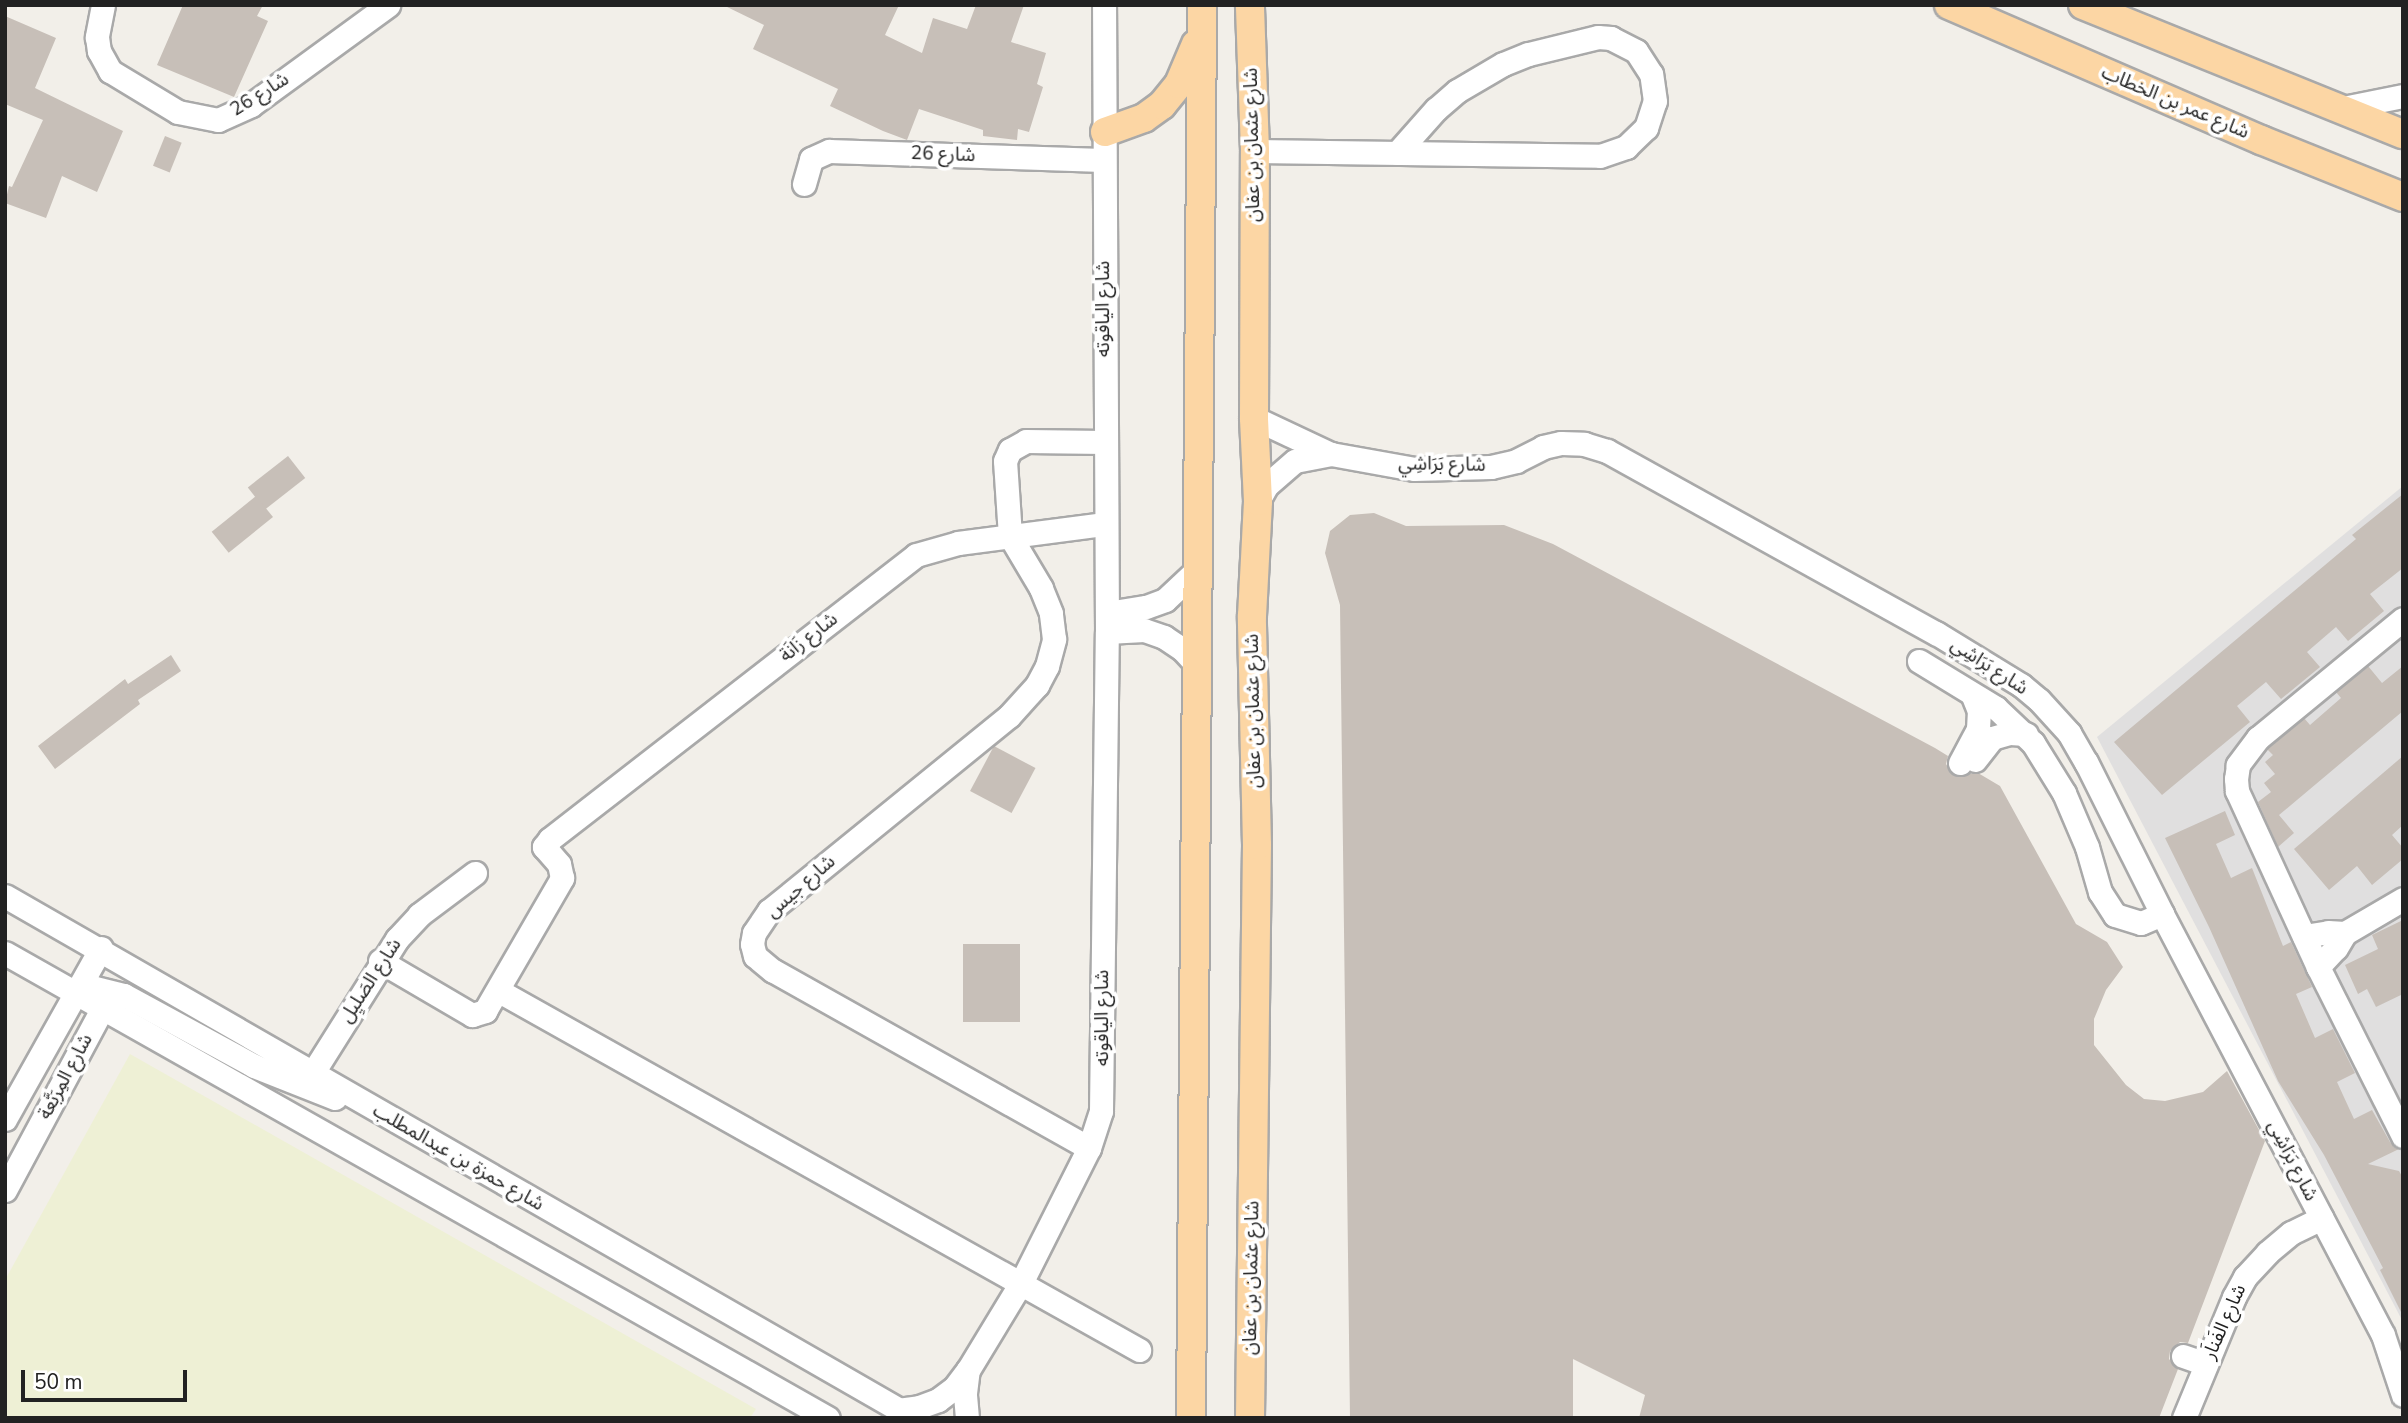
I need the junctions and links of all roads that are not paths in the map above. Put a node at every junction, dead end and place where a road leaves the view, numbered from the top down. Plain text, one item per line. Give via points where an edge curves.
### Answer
1 (103, 5) edge
2 (388, 5) edge
3 (1104, 5) edge
4 (1251, 5) edge
5 (1949, 5) edge
6 (2083, 5) edge
7 (1201, 17) edge
8 (2403, 96) edge
9 (2338, 109) junction
10 (1105, 132) junction
11 (2403, 134) edge
12 (1255, 152) junction
13 (1397, 153) junction
14 (1103, 160) junction
15 (804, 184) dead end
16 (2403, 197) edge
17 (1254, 418) junction
18 (1105, 442) junction
19 (1331, 454) junction
20 (1258, 501) junction
21 (1105, 524) junction
22 (1010, 536) junction
23 (1198, 569) junction
24 (2403, 619) edge
25 (1107, 622) junction
26 (1919, 661) dead end
27 (1197, 665) junction
28 (1972, 694) junction
29 (2026, 734) junction
30 (475, 873) dead end
31 (5, 896) edge
32 (2403, 899) edge
33 (2162, 914) junction
34 (2344, 933) junction
35 (2304, 936) junction
36 (101, 948) junction
37 (5, 953) edge
38 (380, 961) junction
39 (127, 963) junction
40 (2318, 967) junction
41 (499, 991) junction
42 (74, 992) junction
43 (108, 1000) junction
44 (312, 1074) junction
45 (387, 1116) junction
46 (5, 1119) edge
47 (2403, 1136) edge
48 (1089, 1148) junction
49 (5, 1190) edge
50 (2322, 1218) junction
51 (1021, 1283) junction
52 (1139, 1350) dead end
53 (2397, 1354) edge
54 (2183, 1356) dead end
55 (2206, 1364) junction
56 (968, 1370) junction
57 (786, 1395) junction
58 (2403, 1395) edge
59 (905, 1414) edge
60 (1189, 1415) edge
61 (796, 1418) edge
62 (828, 1418) edge
63 (967, 1418) edge
64 (1250, 1418) edge
65 (2184, 1418) edge

1 - 2 street, شارع 26 via 97,37 110,71 178,112 218,120 251,105
3 - 10 street, شارع الياقوته
4 - 12 main road, شارع عثمان بن عفان
5 - 16 main road, شارع عمر بن الخطاب
6 - 9 main road
7 - 10 main road via 1178,84 1162,105 1144,118
7 - 23 main road
8 - 9 street
9 - 11 main road
10 - 14 street, شارع الياقوته
12 - 13 street
12 - 17 main road, شارع عثمان بن عفان
13 - 13 street via 1614,153 1646,128 1655,101 1651,74 1636,51 1611,38 1528,54 1457,92
14 - 15 street, شارع 26 via 829,151 811,159
14 - 18 street, شارع الياقوته
17 - 19 street, شارع بَرَاشِي
17 - 20 main road, شارع عثمان بن عفان
18 - 21 street, شارع الياقوته
18 - 22 street via 1026,441 1010,450 1005,472
19 - 20 street, شارع بَرَاشِي via 1295,461 1267,485
19 - 33 street, شارع بَرَاشِي via 1413,468 1471,469 1516,461 1560,443 1584,444 1607,451 1673,487 1936,633 2039,700 2070,733
20 - 64 main road, شارع عثمان بن عفان via 1252,616 1257,845
21 - 22 street, شارع زَانَة
21 - 25 street, شارع الياقوته
22 - 41 street, شارع زَانَة via 916,555 551,839 544,847 559,864 562,878
22 - 48 street, شارع جيس via 1051,614 1054,639 1037,685 1009,716 769,911 752,944 755,956 773,971
23 - 25 street via 1165,600
23 - 27 main road
24 - 35 street via 2258,738 2238,765 2237,792
25 - 27 street via 1164,637
25 - 48 street, شارع الياقوته via 1103,1097
26 - 28 street
27 - 60 main road
28 - 29 street
28 - 29 street via 1979,711 1978,729 1965,766 1992,738
29 - 33 street via 2064,793 2108,908 2124,920 2141,923
30 - 38 street, شارع الصَليِل via 419,915
31 - 36 street, شارع حمزة بن عبدالمطلب
32 - 34 street
33 - 50 street, شارع بَرَاشِي
34 - 35 street
34 - 40 street
35 - 40 street
36 - 39 street, شارع حمزة بن عبدالمطلب
36 - 42 street, شارع المِرَبَّعة
37 - 42 street
38 - 41 street via 472,1015 485,1011
38 - 44 street, شارع الصَليِل
39 - 43 street, شارع المِرَبَّعة
39 - 44 street, شارع حمزة بن عبدالمطلب
40 - 47 street
41 - 51 street
42 - 43 street
42 - 46 street, شارع المِرَبَّعة
43 - 45 street via 303,1087
43 - 49 street, شارع المِرَبَّعة
43 - 57 street
44 - 45 street, شارع حمزة بن عبدالمطلب
45 - 59 street, شارع حمزة بن عبدالمطلب
48 - 51 street, شارع الياقوته
50 - 53 street, شارع بَرَاشِي
50 - 55 street, شارع الفَناَر via 2291,1233 2245,1277
51 - 52 street
51 - 56 street, شارع الياقوته
53 - 58 street, شارع بَرَاشِي
54 - 55 street
55 - 65 street, شارع الفَناَر
56 - 59 street, شارع الياقوته via 938,1400
56 - 63 street, شارع الياقوته
57 - 61 street
57 - 62 street

